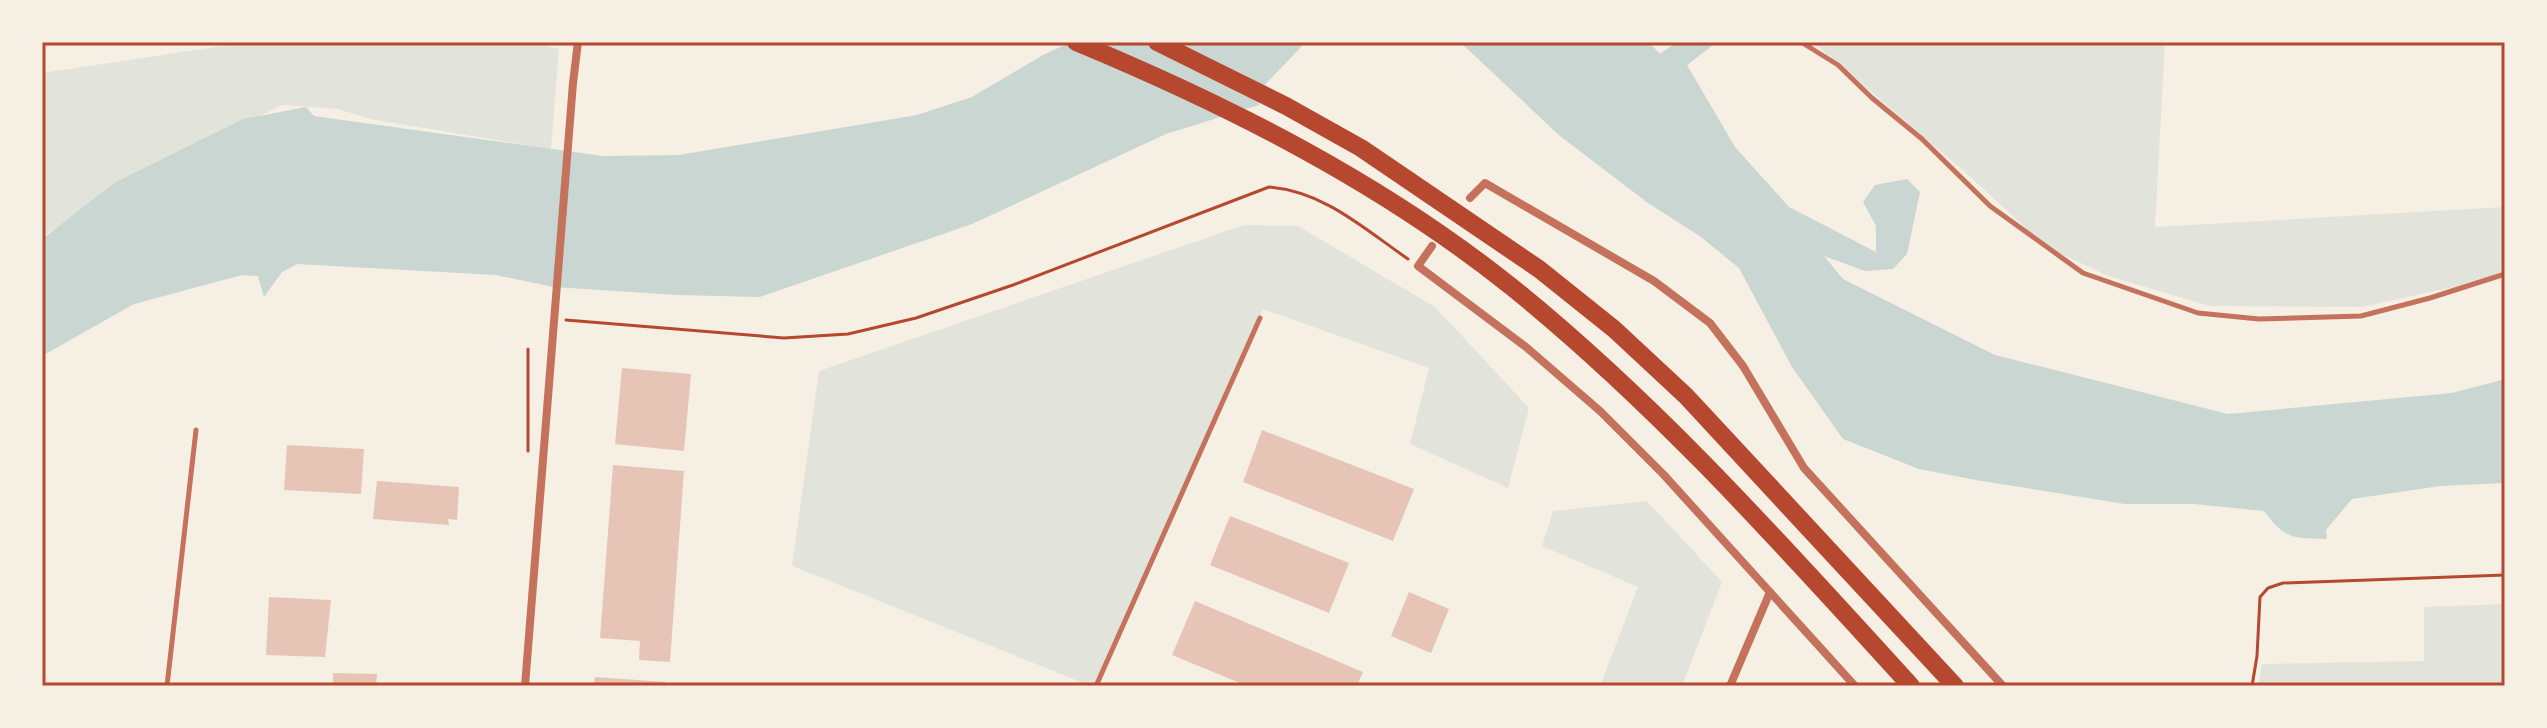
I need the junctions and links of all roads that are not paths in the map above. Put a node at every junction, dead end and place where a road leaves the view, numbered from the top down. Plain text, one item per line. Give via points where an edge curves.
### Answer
1 (578, 42) edge
2 (1076, 42) edge
3 (1157, 42) edge
4 (1801, 42) edge
5 (1470, 198) dead end
6 (1432, 246) dead end
7 (2505, 274) edge
8 (1260, 318) dead end
9 (196, 430) dead end
10 (1770, 592) junction
11 (167, 686) edge
12 (525, 686) edge
13 (1096, 686) edge
14 (1730, 686) edge
15 (1855, 686) edge
16 (1911, 686) edge
17 (1955, 686) edge
18 (2003, 686) edge

1 - 12 street
2 - 16 highway via 1166,80 1320,159 1417,218 1513,288 1661,418
3 - 17 highway via 1361,148 1539,269 1614,329 1686,396
4 - 7 lane via 1838,65 1990,206 2083,273 2198,313 2259,319 2361,316
5 - 18 street via 1485,183 1654,281 1710,323 1743,366 1804,468
6 - 10 street via 1418,266 1600,411
8 - 13 lane
9 - 11 lane
10 - 14 street
10 - 15 street

